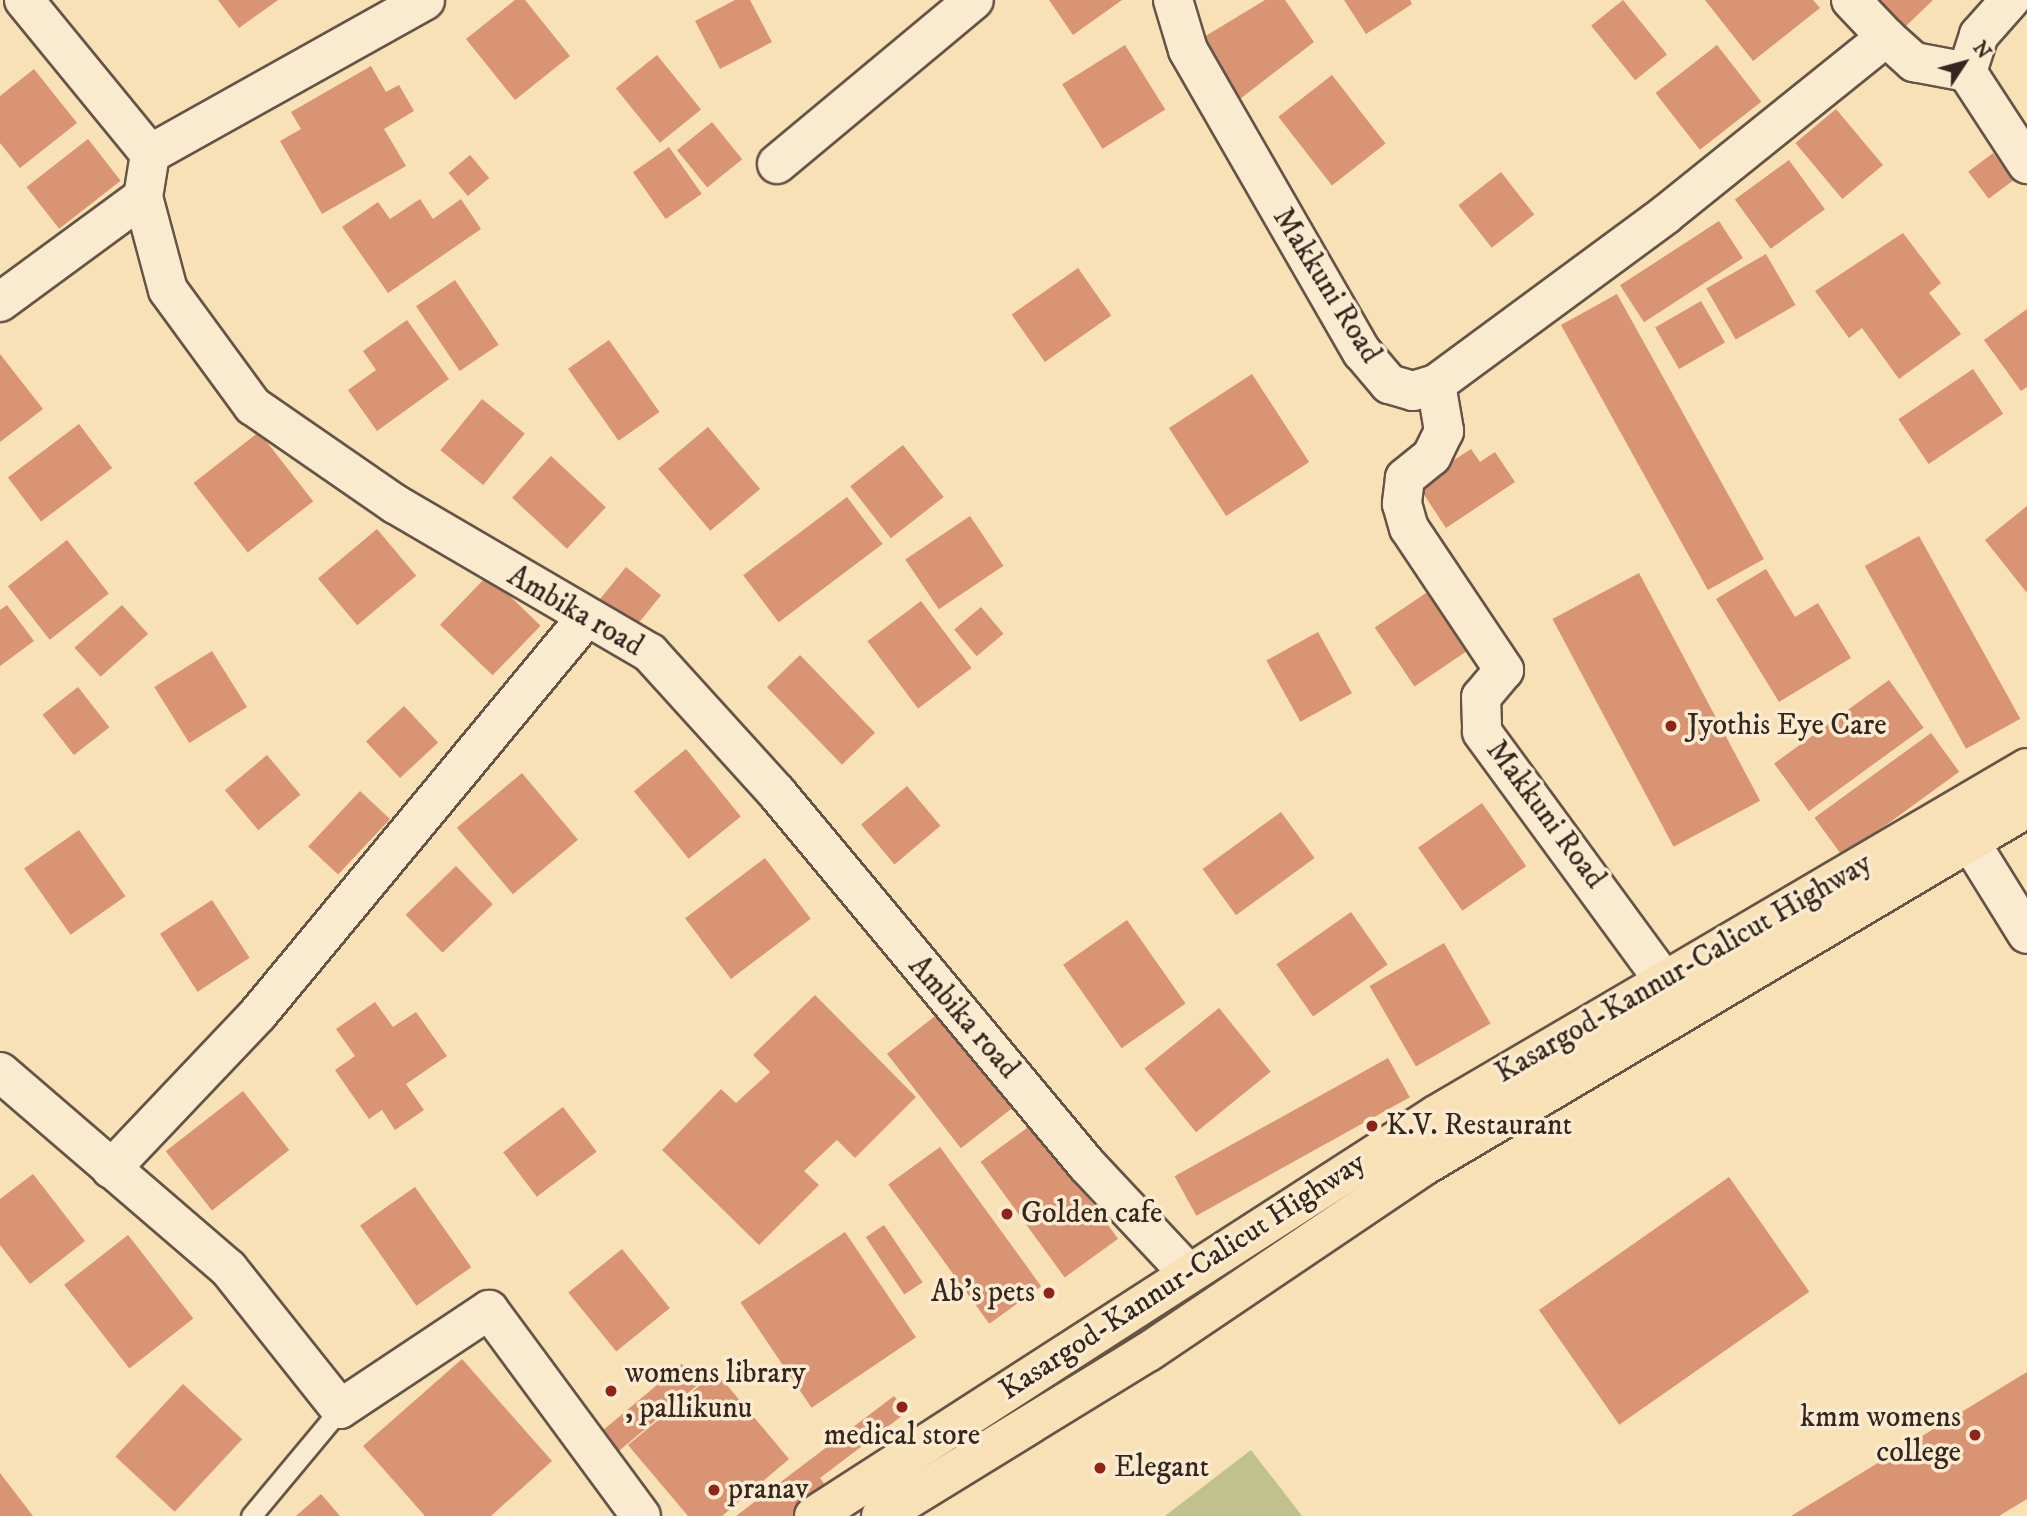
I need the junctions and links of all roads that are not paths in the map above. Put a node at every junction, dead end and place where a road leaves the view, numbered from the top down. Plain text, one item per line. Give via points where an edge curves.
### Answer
1 (24, 0) edge
2 (425, 0) edge
3 (974, 0) edge
4 (1851, 0) edge
5 (2010, 0) edge
6 (1181, 3) edge
7 (1886, 37) junction
8 (1967, 72) junction
9 (150, 154) junction
10 (777, 164) dead end
11 (2027, 164) edge
12 (142, 197) junction
13 (0, 302) edge
14 (1436, 384) junction
15 (586, 618) junction
16 (2027, 768) edge
17 (2027, 808) edge
18 (1960, 826) junction
19 (2027, 934) edge
20 (1661, 977) junction
21 (5, 1088) edge
22 (111, 1169) junction
23 (1188, 1273) junction
24 (340, 1409) junction
25 (251, 1516) edge
26 (641, 1516) edge
27 (814, 1516) edge
28 (881, 1516) edge

1 - 9 street
2 - 9 street
3 - 10 street
4 - 7 street
5 - 8 street via 1979,35
6 - 14 street, Makkuni Road via 1194,62 1362,352 1389,384 1412,391
7 - 8 street via 1914,62
7 - 14 street via 1665,215
8 - 11 street
9 - 12 street, Ambika road
12 - 13 street
12 - 15 street, Ambika road via 168,290 253,406 394,504
14 - 20 street, Makkuni Road via 1444,431 1432,456 1405,478 1402,504 1409,528 1504,670 1481,697 1482,732
15 - 22 street via 258,1014
15 - 23 street, Ambika road via 650,653 777,793 1087,1165
16 - 18 highway, Kasargod-Kannur-Calicut Highway
17 - 18 highway, Kasargod-Kannur-Calicut Highway
18 - 19 street
18 - 20 highway, Kasargod-Kannur-Calicut Highway
18 - 28 highway, Kasargod-Kannur-Calicut Highway via 1422,1167 1148,1352
20 - 23 highway, Kasargod-Kannur-Calicut Highway
21 - 22 street
22 - 24 street via 228,1268
23 - 27 highway, Kasargod-Kannur-Calicut Highway
24 - 25 lane
24 - 26 street via 489,1310

